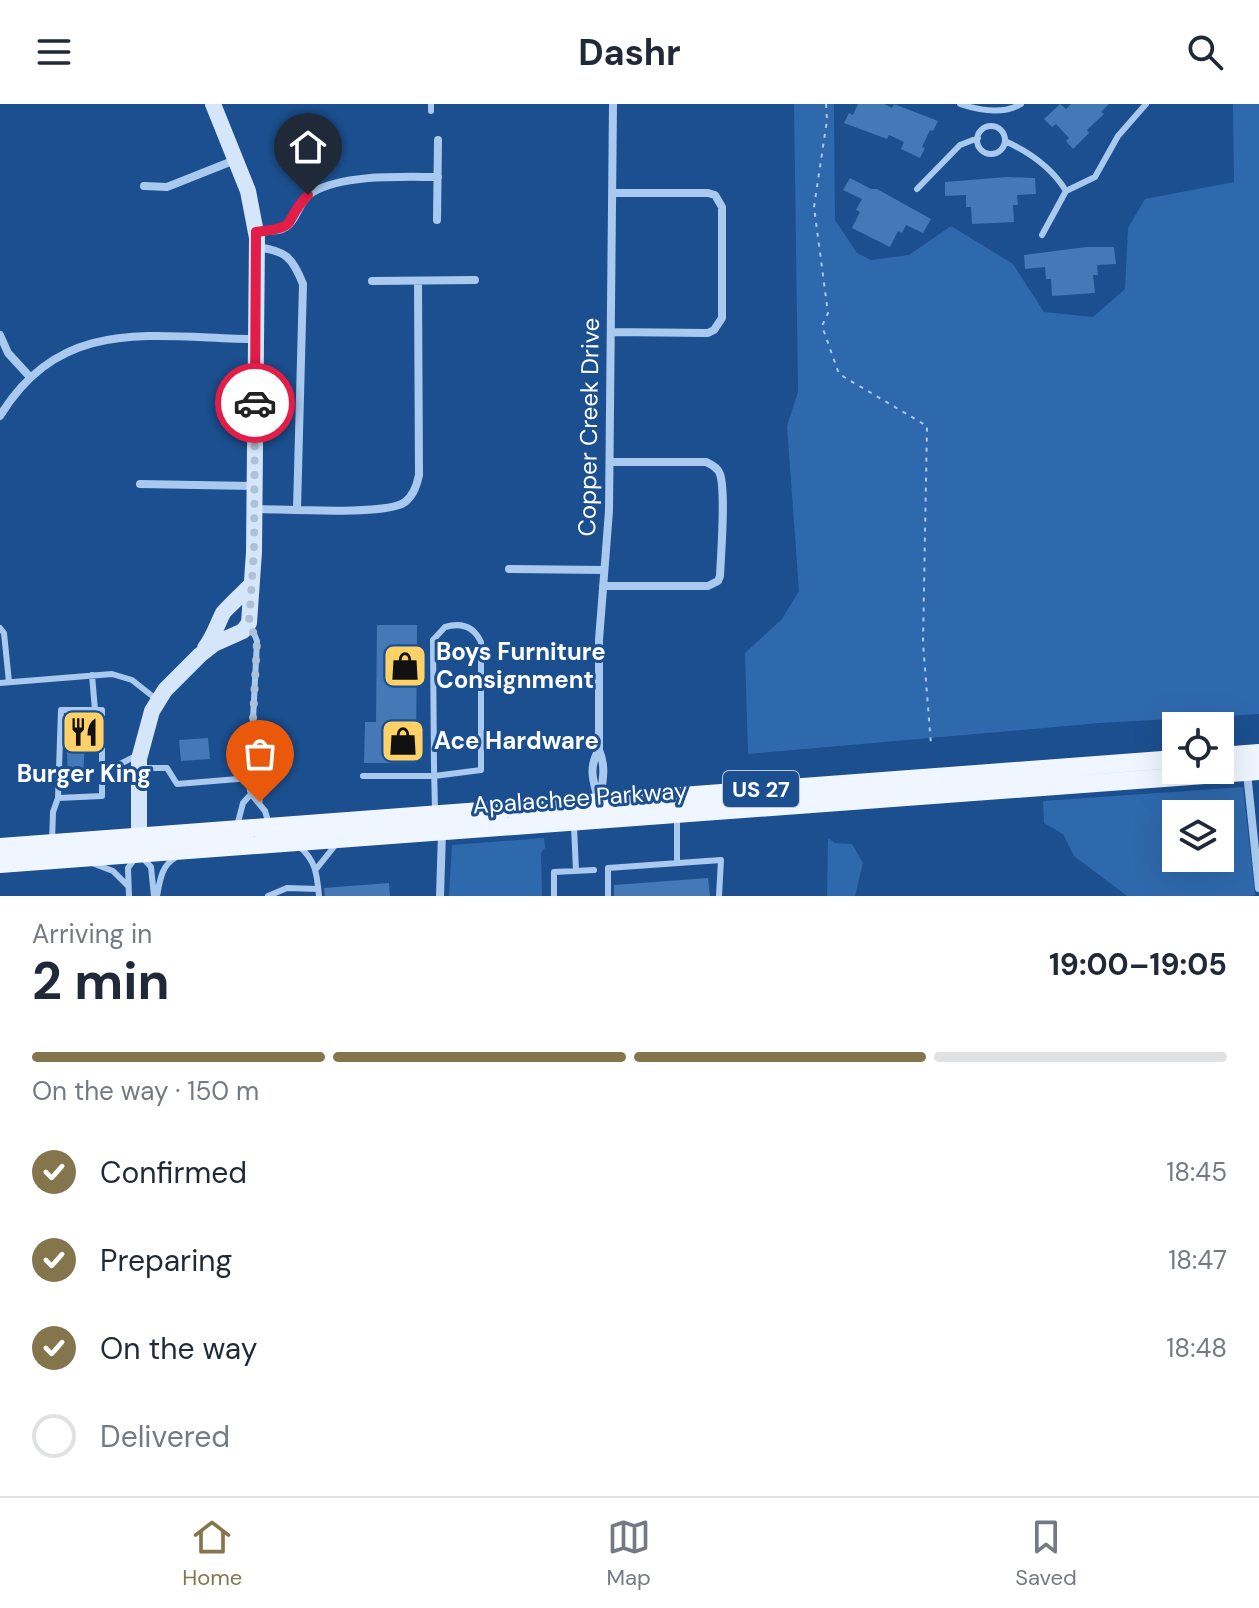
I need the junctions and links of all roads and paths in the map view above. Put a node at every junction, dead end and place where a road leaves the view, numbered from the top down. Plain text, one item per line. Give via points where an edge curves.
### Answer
1 (213, 104) edge
2 (613, 104) edge
3 (826, 104) edge
4 (960, 104) edge
5 (1021, 104) edge
6 (1146, 104) edge
7 (990, 110) junction
8 (992, 126) junction
9 (978, 138) junction
10 (438, 140) dead end
11 (1005, 141) junction
12 (235, 160) junction
13 (438, 177) junction
14 (144, 186) dead end
15 (917, 189) dead end
16 (1066, 191) junction
17 (612, 193) junction
18 (437, 220) dead end
19 (1042, 235) dead end
20 (256, 240) junction
21 (475, 280) dead end
22 (372, 281) dead end
23 (418, 281) junction
24 (611, 332) junction
25 (0, 335) edge
26 (256, 339) junction
27 (30, 377) junction
28 (0, 416) edge
29 (610, 462) junction
30 (140, 484) dead end
31 (253, 486) junction
32 (253, 509) junction
33 (297, 509) junction
34 (509, 569) dead end
35 (604, 570) junction
36 (250, 586) junction
37 (603, 586) junction
38 (233, 605) junction
39 (221, 619) junction
40 (245, 623) junction
41 (0, 628) edge
42 (200, 655) junction
43 (92, 675) junction
44 (9, 682) junction
45 (0, 683) edge
46 (158, 701) junction
47 (95, 710) junction
48 (931, 745) dead end
49 (1162, 760) edge
50 (139, 761) junction
51 (1253, 762) edge
52 (102, 768) junction
53 (363, 776) dead end
54 (434, 776) junction
55 (250, 778) junction
56 (923, 786) junction
57 (251, 794) junction
58 (58, 798) junction
59 (599, 811) junction
60 (677, 814) junction
61 (574, 822) junction
62 (438, 824) junction
63 (270, 827) junction
64 (236, 830) junction
65 (339, 840) junction
66 (52, 843) junction
67 (296, 843) junction
68 (139, 845) junction
69 (0, 847) edge
70 (189, 850) junction
71 (75, 858) junction
72 (677, 863) junction
73 (0, 864) edge
74 (317, 868) junction
75 (594, 870) dead end
76 (576, 871) junction
77 (128, 886) junction
78 (1259, 888) edge
79 (318, 893) edge
80 (129, 896) edge
81 (155, 896) edge
82 (268, 896) edge
83 (431, 896) edge
84 (440, 896) edge
85 (554, 896) edge
86 (608, 896) edge
87 (719, 896) edge

1 - 12 street
2 - 17 street, Copper Creek Drive
3 - 48 path via 814,207 828,313 822,326 839,374 927,426 923,643
4 - 7 lane
5 - 7 lane
6 - 16 lane via 1118,136 1095,177
7 - 8 lane
8 - 9 lane
8 - 11 lane via 1000,129
9 - 11 lane via 987,153 1001,150
9 - 15 lane via 960,145
10 - 13 street
11 - 16 lane via 1025,150
12 - 14 street via 167,187
12 - 20 street via 248,191
13 - 18 street
13 - 20 street via 325,187 301,202 283,229
16 - 19 lane
17 - 24 street, Copper Creek Drive
17 - 24 street via 708,193 720,200 722,318 708,333
20 - 26 street
20 - 33 street via 288,257 303,284
21 - 23 street
22 - 23 street
23 - 33 street via 416,485 405,503 382,510
24 - 29 street, Copper Creek Drive
25 - 27 street
26 - 27 street via 104,339 55,357
26 - 31 street
27 - 28 street
29 - 35 street, Copper Creek Drive
29 - 37 street via 706,462 718,470 720,576 708,586
30 - 31 street
31 - 32 street
32 - 33 street
32 - 36 street
34 - 35 street
35 - 37 street, Copper Creek Drive
36 - 38 street
36 - 40 street
37 - 59 street, Copper Creek Drive via 599,750 604,780
38 - 39 street
38 - 40 street via 243,607
39 - 40 street via 229,631
39 - 42 street
40 - 42 street
40 - 55 lane via 257,641
41 - 44 lane
42 - 46 street
43 - 44 lane
43 - 46 lane via 123,675
43 - 47 lane
44 - 45 lane
46 - 50 street
47 - 52 lane via 102,710
47 - 58 lane via 61,710
49 - 56 main road, Apalachee Parkway / US 27
50 - 52 lane
50 - 55 lane via 167,768 177,784
50 - 68 street
51 - 56 main road, Apalachee Parkway / US 27
51 - 78 street
52 - 58 lane via 102,796
53 - 54 lane
54 - 54 lane via 481,770 481,642 460,624 442,629 433,640
54 - 62 lane
55 - 57 lane
56 - 59 main road, Apalachee Parkway / US 27
56 - 60 main road, Apalachee Parkway / US 27
57 - 63 lane
57 - 64 lane
58 - 66 lane
59 - 60 main road, Apalachee Parkway / US 27
59 - 61 main road, Apalachee Parkway / US 27
59 - 62 main road, Apalachee Parkway / US 27 via 461,813
60 - 72 lane
61 - 62 main road, Apalachee Parkway / US 27
61 - 76 lane
62 - 63 main road, Apalachee Parkway / US 27
62 - 65 main road, Apalachee Parkway / US 27 via 417,834
62 - 84 street
63 - 64 main road, Apalachee Parkway / US 27
64 - 68 main road, Apalachee Parkway / US 27
65 - 67 main road, Apalachee Parkway / US 27
65 - 74 lane
66 - 68 main road, Apalachee Parkway / US 27
66 - 69 main road, Apalachee Parkway / US 27
67 - 70 main road, Apalachee Parkway / US 27
67 - 74 lane
68 - 70 main road, Apalachee Parkway / US 27
68 - 71 main road, Apalachee Parkway / US 27
68 - 77 lane via 128,868
68 - 81 lane via 151,867
70 - 81 lane via 169,861
71 - 73 main road, Apalachee Parkway / US 27
71 - 77 lane via 109,869
72 - 86 lane via 608,868
72 - 87 lane via 721,860
74 - 79 lane
75 - 76 lane
76 - 85 lane via 554,872
77 - 80 lane
79 - 82 lane via 287,888
83 - 84 lane

